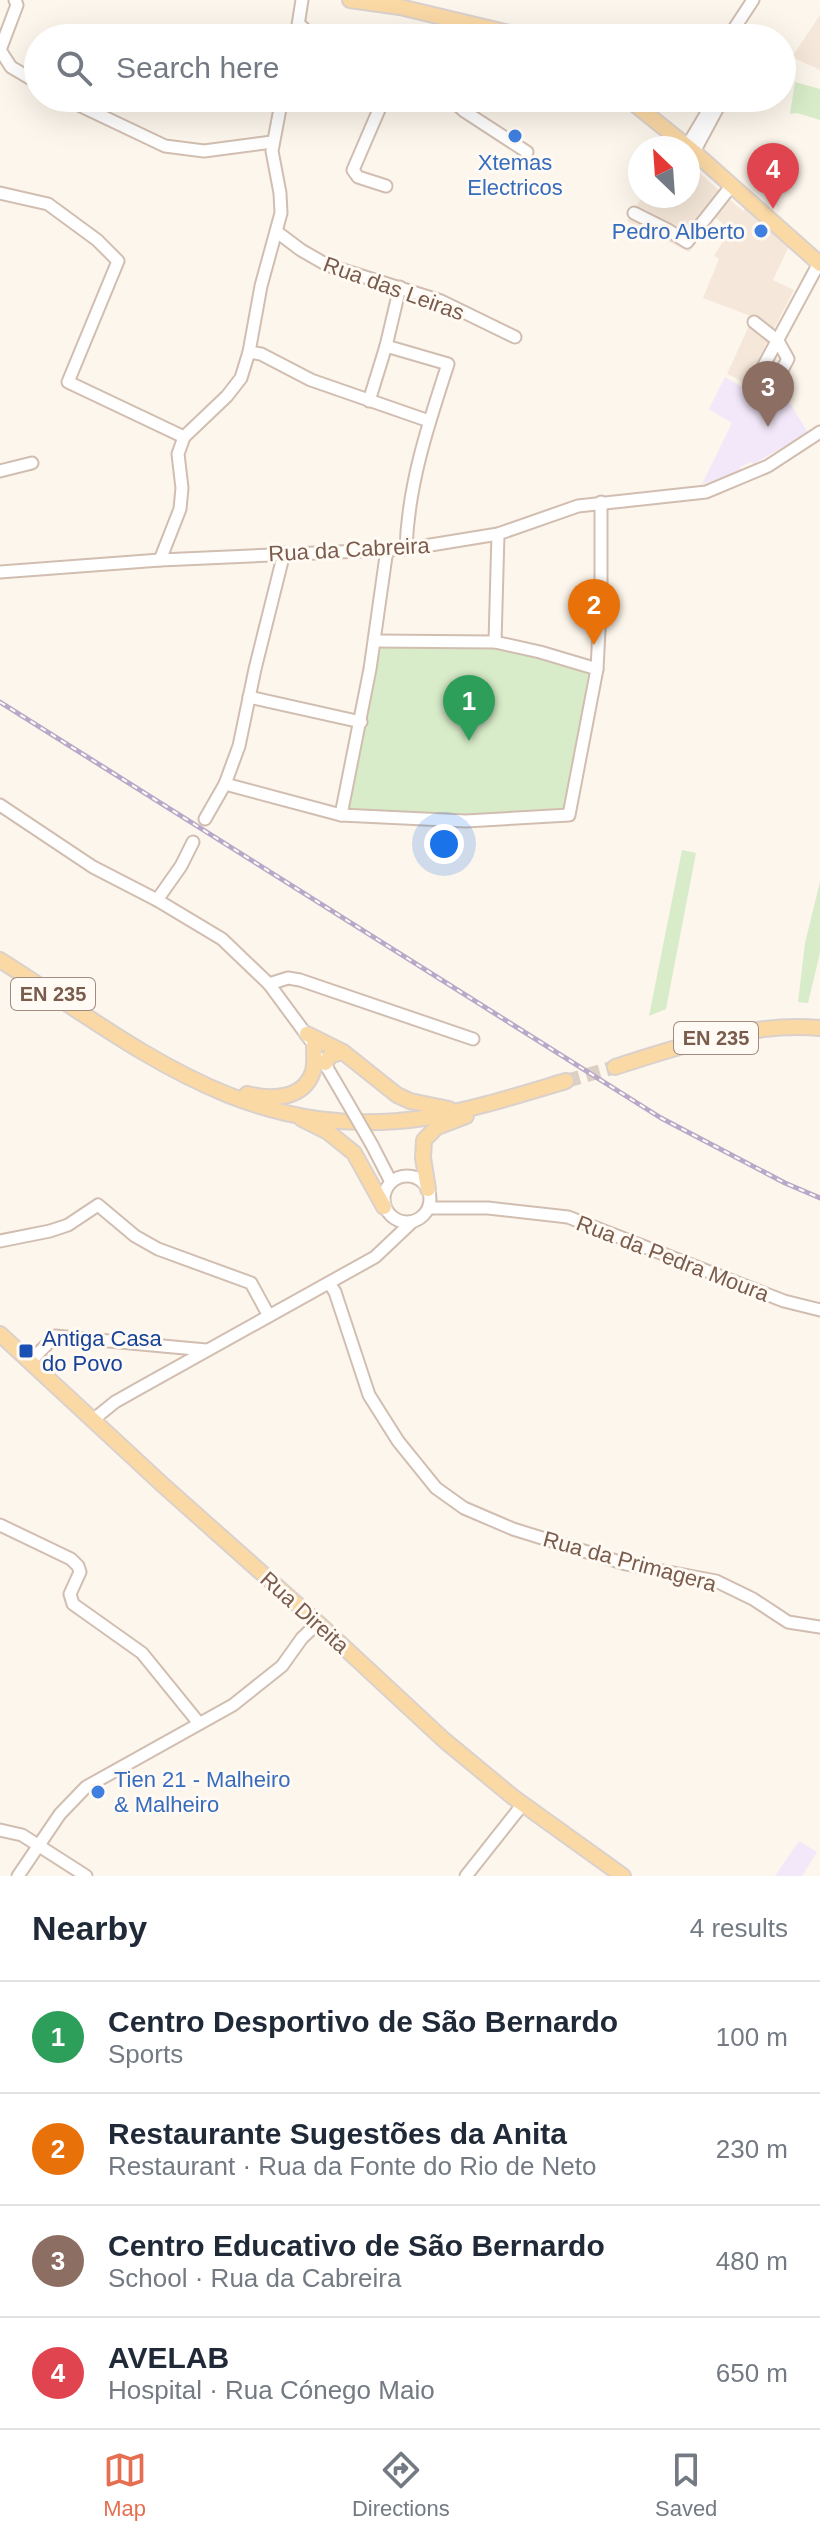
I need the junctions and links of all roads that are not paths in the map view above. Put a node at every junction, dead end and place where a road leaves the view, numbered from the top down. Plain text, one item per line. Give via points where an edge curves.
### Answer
1 (15, 0) edge
2 (302, 0) edge
3 (350, 0) edge
4 (753, 0) edge
5 (299, 24) edge
6 (450, 24) edge
7 (737, 24) edge
8 (24, 75) edge
9 (93, 112) edge
10 (279, 112) edge
11 (378, 112) edge
12 (466, 112) edge
13 (645, 112) edge
14 (708, 112) edge
15 (714, 112) edge
16 (675, 136) edge
17 (697, 136) edge
18 (699, 136) edge
19 (272, 142) junction
20 (527, 152) dead end
21 (700, 157) edge
22 (732, 185) junction
23 (386, 186) dead end
24 (0, 193) edge
25 (634, 213) dead end
26 (277, 232) junction
27 (819, 263) edge
28 (400, 287) junction
29 (754, 322) dead end
30 (515, 337) dead end
31 (386, 346) junction
32 (249, 352) junction
33 (369, 401) junction
34 (429, 421) junction
35 (820, 432) edge
36 (184, 437) junction
37 (32, 463) dead end
38 (0, 471) edge
39 (601, 502) junction
40 (498, 534) junction
41 (387, 549) junction
42 (406, 549) junction
43 (284, 553) junction
44 (160, 560) junction
45 (0, 572) edge
46 (375, 641) junction
47 (495, 642) junction
48 (597, 669) junction
49 (249, 697) junction
50 (361, 722) junction
51 (225, 784) junction
52 (0, 805) edge
53 (341, 815) junction
54 (205, 819) dead end
55 (193, 842) dead end
56 (157, 900) junction
57 (0, 960) edge
58 (269, 984) junction
59 (820, 1028) edge
60 (473, 1039) dead end
61 (311, 1040) junction
62 (343, 1052) junction
63 (615, 1067) tunnel mouth
64 (322, 1068) junction
65 (189, 1079) junction
66 (566, 1081) tunnel mouth
67 (506, 1099) junction
68 (459, 1111) junction
69 (291, 1114) junction
70 (391, 1182) junction
71 (428, 1189) junction
72 (384, 1207) junction
73 (429, 1208) junction
74 (394, 1219) junction
75 (412, 1222) junction
76 (0, 1241) edge
77 (394, 1241) junction
78 (329, 1283) junction
79 (820, 1310) edge
80 (269, 1316) junction
81 (0, 1334) edge
82 (206, 1350) junction
83 (30, 1362) junction
84 (94, 1419) junction
85 (0, 1525) edge
86 (318, 1623) junction
87 (820, 1627) edge
88 (198, 1722) junction
89 (523, 1804) junction
90 (0, 1830) edge
91 (39, 1845) junction
92 (18, 1876) edge
93 (86, 1876) edge
94 (466, 1876) edge
95 (623, 1876) edge

1 - 8 street via 0,50
2 - 5 street
3 - 6 main road via 400,7
4 - 7 street
9 - 19 street via 165,146 204,151
10 - 19 street
11 - 23 street via 353,170 358,177
12 - 20 street
13 - 16 main road
14 - 17 street
15 - 18 street
19 - 26 street via 280,193
21 - 22 main road
22 - 25 street via 687,242
22 - 27 main road
24 - 36 street via 48,204 118,261 68,382
26 - 28 street, Rua das Leiras via 327,265
26 - 32 street
27 - 29 street via 778,341
28 - 30 street, Rua das Leiras
28 - 31 street
31 - 33 street
31 - 34 street via 448,364
32 - 33 street
32 - 36 street via 241,378
33 - 34 street
34 - 42 street via 406,524
35 - 39 street, Rua da Cabreira via 768,466 706,492
36 - 44 street via 178,454 180,509
37 - 38 street
39 - 40 street, Rua da Cabreira
39 - 48 street
40 - 42 street, Rua da Cabreira
40 - 47 street
41 - 42 street, Rua da Cabreira
41 - 43 street, Rua da Cabreira
41 - 46 street
43 - 44 street, Rua da Cabreira
43 - 49 street
44 - 45 street, Rua da Cabreira
46 - 47 street
46 - 50 street
47 - 48 street
48 - 53 street via 569,815 466,821
49 - 50 street
49 - 51 street
50 - 53 street
51 - 53 street
51 - 54 street
52 - 56 street via 93,867
55 - 56 street
56 - 58 street via 222,939
57 - 65 main road, EN 235
58 - 60 street via 300,980
58 - 61 street
59 - 63 main road, EN 235 via 729,1036
61 - 62 main road
61 - 64 main road
62 - 64 main road via 331,1055
62 - 68 main road via 397,1095
64 - 65 main road via 295,1093 280,1098
64 - 70 street, bridge
65 - 69 main road, EN 235
66 - 67 main road, EN 235
67 - 68 main road, EN 235
67 - 71 main road via 429,1133 422,1148
68 - 69 main road, EN 235 via 384,1121
69 - 72 main road via 342,1141
70 - 71 street via 411,1176
70 - 72 street
71 - 73 street
72 - 74 street
73 - 75 street
73 - 79 street, Rua da Pedra Moura via 568,1217 784,1301
74 - 75 street
74 - 77 street
75 - 77 street
76 - 80 street via 68,1225 98,1205 158,1249 251,1283
77 - 78 street
78 - 80 street
78 - 87 street, Rua da Primagera via 369,1395 436,1488 464,1508 626,1564 716,1581 788,1622
80 - 82 street
81 - 83 main road, Rua Direita
82 - 83 street via 55,1336
82 - 84 street
83 - 84 main road, Rua Direita
84 - 86 main road, Rua Direita
85 - 88 street via 71,1559 80,1572 70,1594 73,1604 142,1653
86 - 88 street via 282,1666 233,1705
86 - 89 main road, Rua Direita via 444,1740
88 - 91 street via 86,1787
89 - 94 street
89 - 95 main road, Rua Direita
90 - 91 street
91 - 92 street
91 - 93 street

